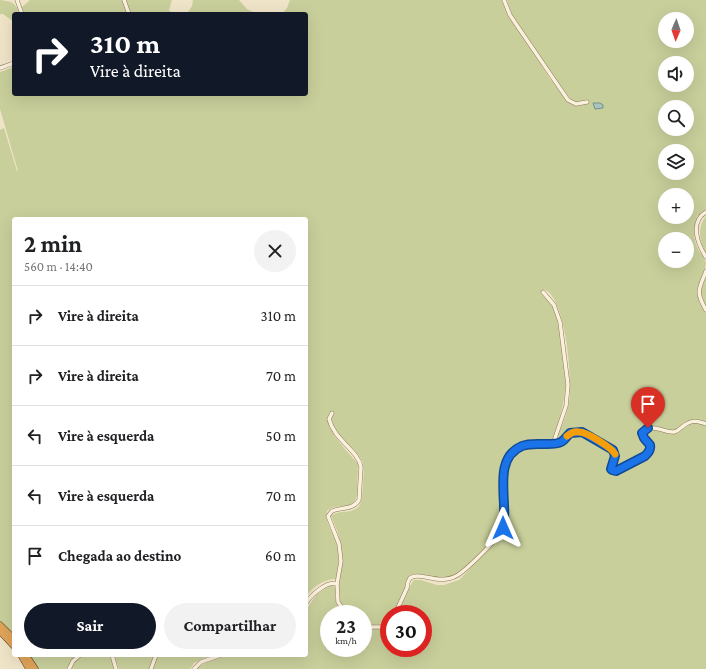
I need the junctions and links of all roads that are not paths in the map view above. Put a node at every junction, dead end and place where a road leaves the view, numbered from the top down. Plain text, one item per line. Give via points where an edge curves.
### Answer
1 (17, 0) edge
2 (124, 0) edge
3 (504, 0) edge
4 (21, 12) edge
5 (128, 12) edge
6 (12, 64) edge
7 (0, 68) edge
8 (586, 102) dead end
9 (706, 212) edge
10 (706, 256) edge
11 (706, 271) edge
12 (543, 292) dead end
13 (706, 310) edge
14 (332, 413) dead end
15 (706, 424) edge
16 (553, 444) junction
17 (337, 584) junction
18 (308, 600) edge
19 (340, 605) edge
20 (399, 605) edge
21 (0, 625) edge
22 (0, 631) edge
23 (12, 637) edge
24 (12, 644) edge
25 (22, 657) edge
26 (27, 657) edge
27 (78, 657) edge
28 (113, 657) edge
29 (155, 657) edge
30 (215, 657) edge
31 (29, 669) edge
32 (35, 669) edge
33 (69, 669) edge
34 (116, 669) edge
35 (150, 669) edge
36 (194, 669) edge

1 - 4 street
2 - 5 street
3 - 8 street via 510,15 568,100 576,104
6 - 7 street
9 - 10 street via 699,219 697,233 698,244
11 - 13 street via 698,291
12 - 16 street via 554,306 560,322 568,385 566,406
14 - 17 street via 329,419 333,430 355,455 361,467 357,503 350,508 332,511 328,516 339,544 341,561
15 - 16 street via 691,421 673,432 653,427 644,430 642,435 650,445 648,453 616,471 611,469 615,456 613,450 582,432 570,433 561,442
16 - 20 street via 528,444 517,448 512,454 504,470 503,528 469,566 456,576 441,580 417,575 410,578
17 - 18 street via 330,584
17 - 19 street
21 - 23 highway
22 - 24 highway
25 - 31 highway
26 - 32 highway
27 - 33 street
28 - 34 street
29 - 35 street
30 - 36 street via 201,662

